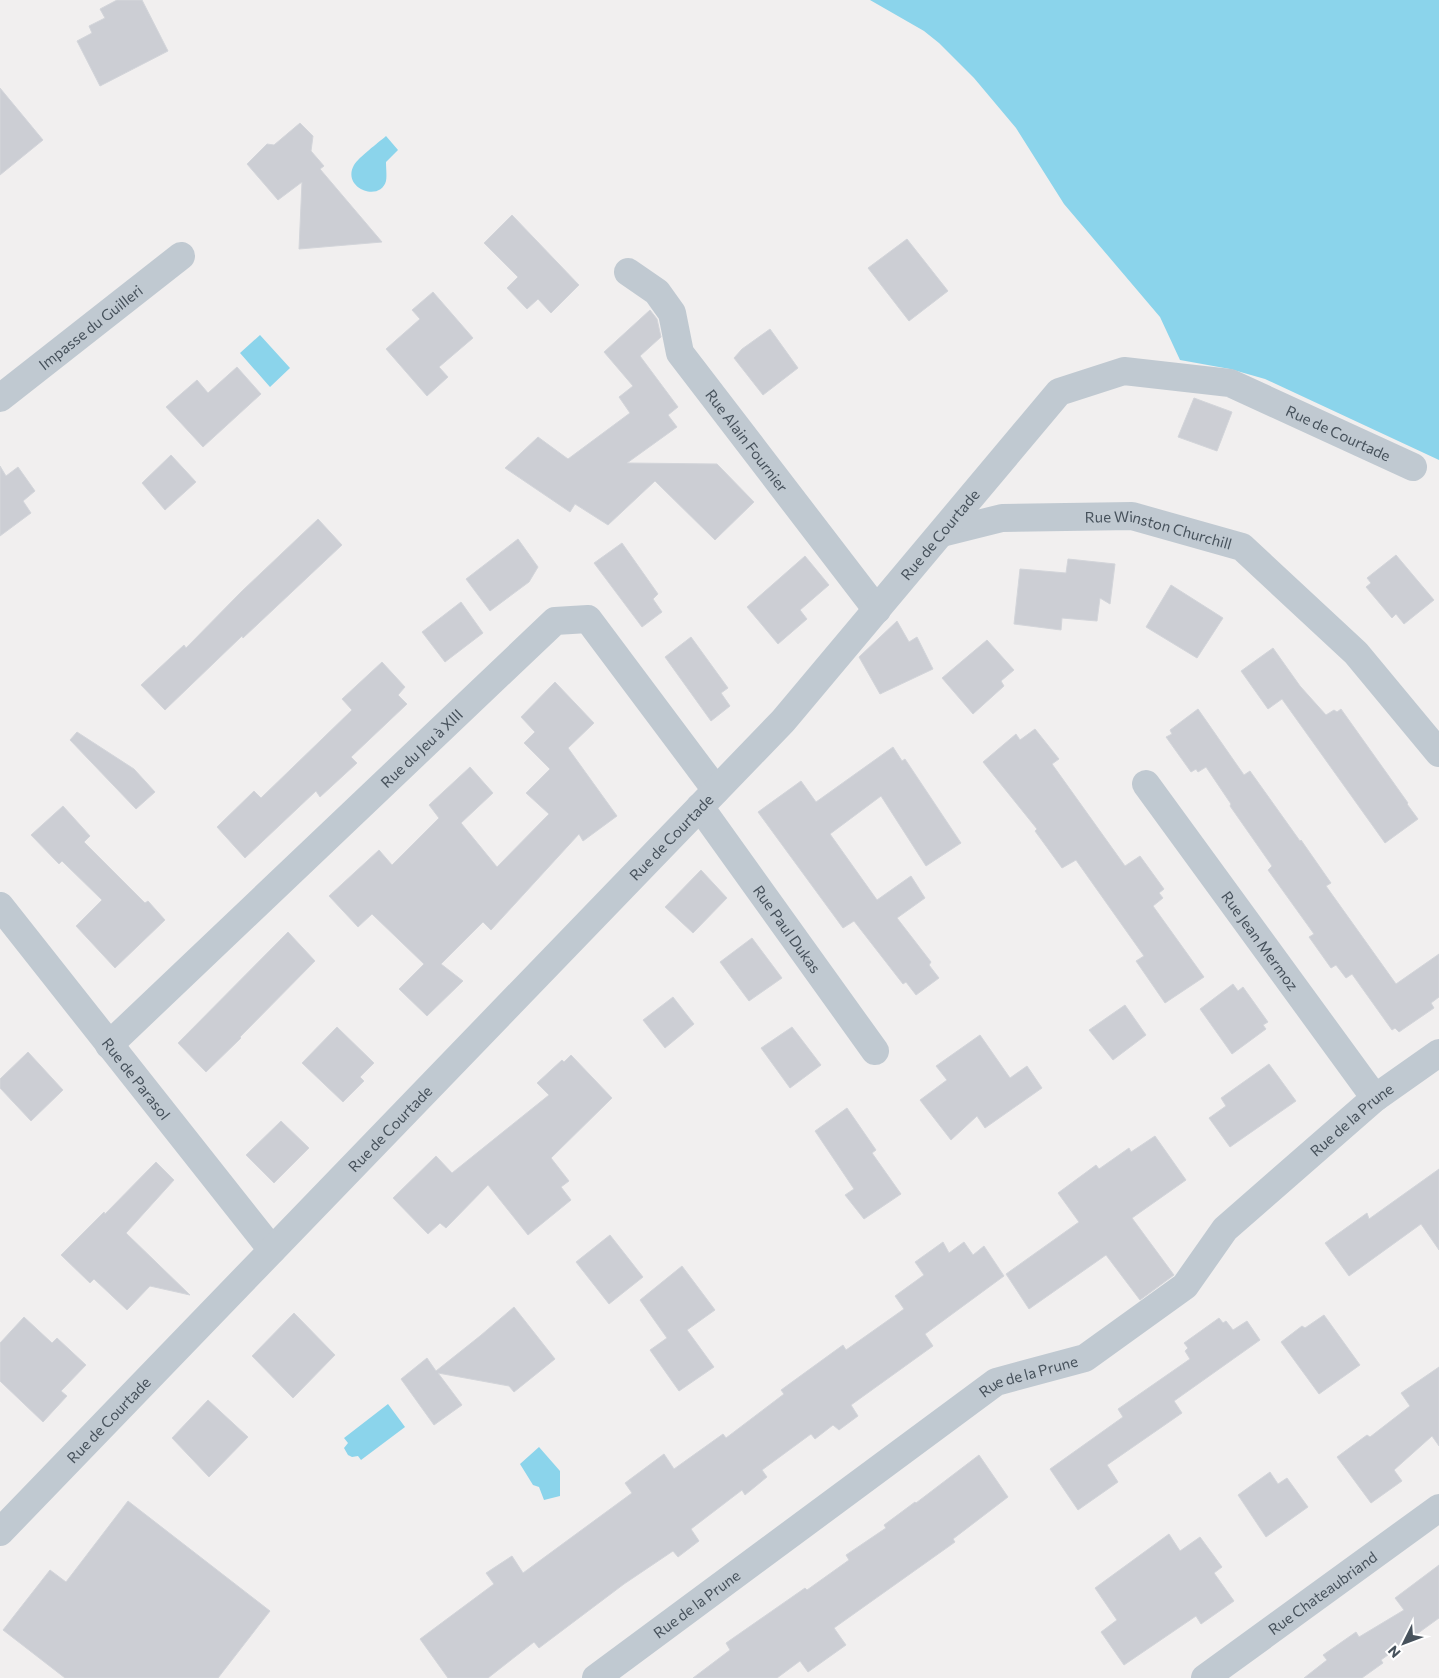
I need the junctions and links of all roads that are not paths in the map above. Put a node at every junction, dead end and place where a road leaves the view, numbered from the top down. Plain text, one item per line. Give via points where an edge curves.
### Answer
1 (181, 256) dead end
2 (628, 272) dead end
3 (0, 398) edge
4 (1413, 467) dead end
5 (942, 533) junction
6 (877, 610) junction
7 (1439, 753) edge
8 (1146, 784) dead end
9 (708, 798) junction
10 (0, 906) edge
11 (109, 1045) junction
12 (875, 1051) dead end
13 (1439, 1053) edge
14 (1375, 1098) junction
15 (272, 1250) junction
16 (1439, 1508) edge
17 (0, 1532) edge
18 (596, 1678) edge
19 (1205, 1678) edge

1 - 3 street, Impasse du Guilleri
2 - 6 street, Rue Alain Fournier via 657,292 672,314 680,353
4 - 5 street, Rue de Courtade via 1230,384 1124,371 1059,392
5 - 6 street, Rue de Courtade
5 - 7 street, Rue Winston Churchill via 1002,518 1132,516 1242,548 1356,653
6 - 9 street, Rue de Courtade via 783,721
8 - 14 street, Rue Jean Mermoz
9 - 11 street, Rue du Jeu à XIII via 588,619 555,621
9 - 12 street, Rue Paul Dukas
9 - 15 street, Rue de Courtade
10 - 11 street, Rue de Parasol
11 - 15 street, Rue de Parasol
13 - 14 street, Rue de la Prune
14 - 18 street, Rue de la Prune via 1225,1229 1185,1286 1085,1358 996,1382
15 - 17 street, Rue de Courtade
16 - 19 street, Rue Chateaubriand

